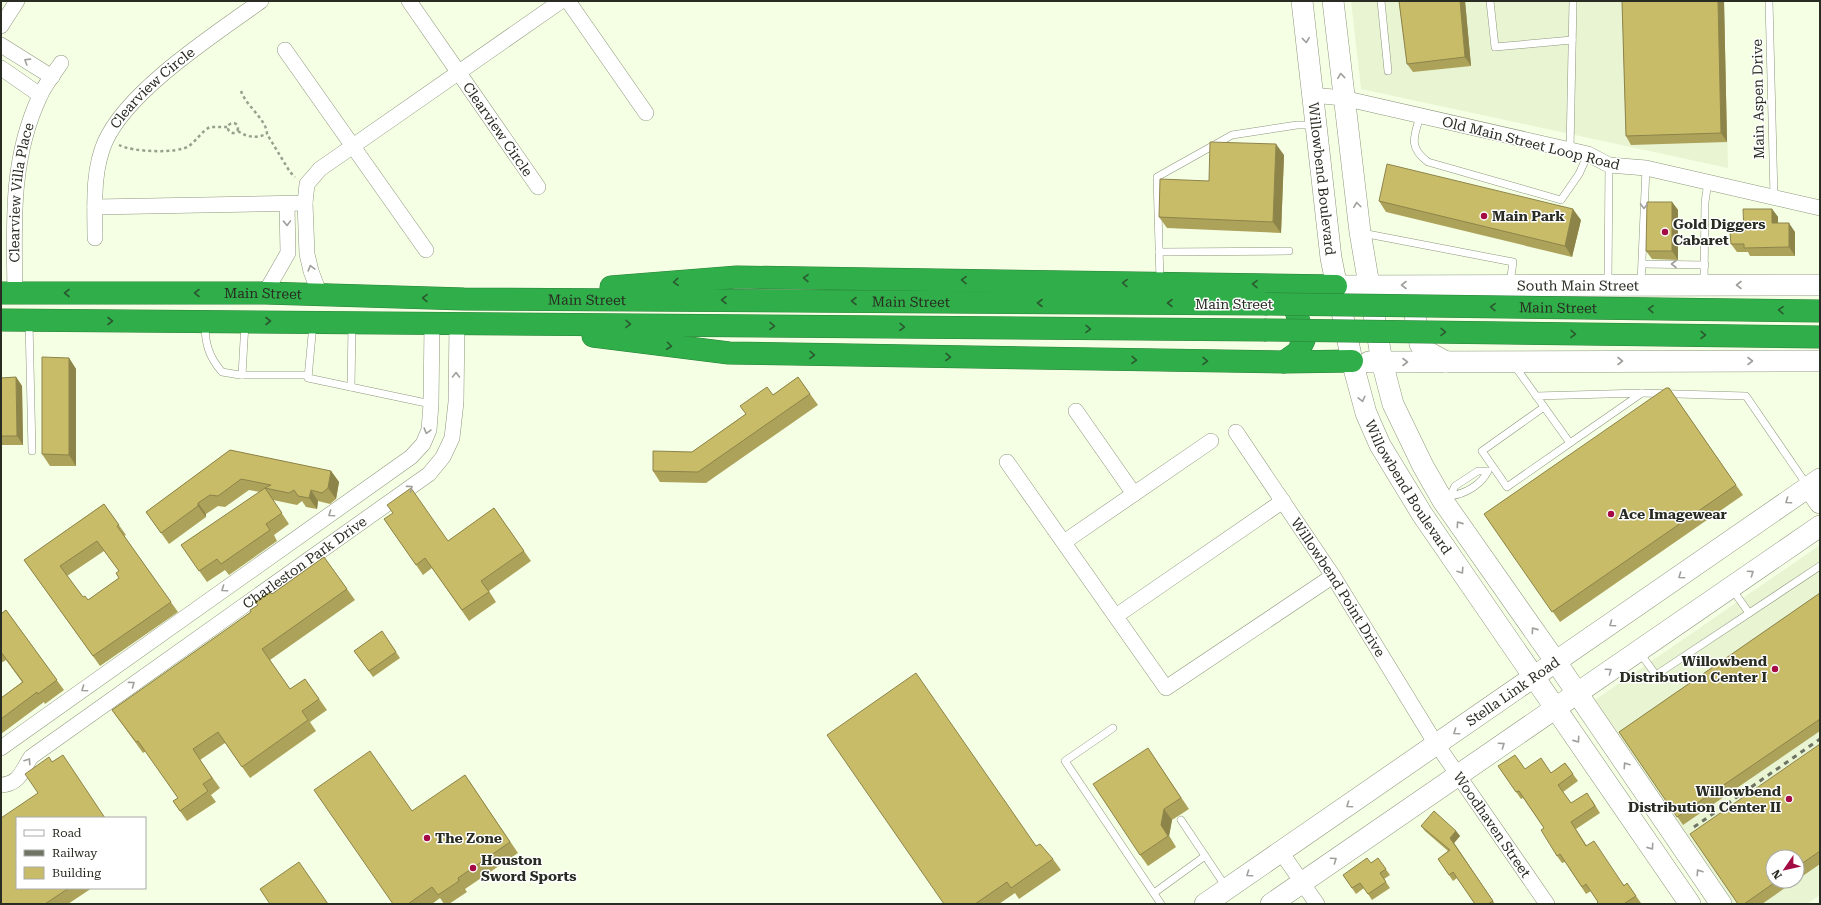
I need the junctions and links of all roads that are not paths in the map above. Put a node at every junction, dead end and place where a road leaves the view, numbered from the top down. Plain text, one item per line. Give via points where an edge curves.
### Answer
1 (17, 1) edge
2 (261, 1) edge
3 (409, 1) edge
4 (561, 1) edge
5 (568, 1) edge
6 (1302, 1) edge
7 (1333, 1) edge
8 (1381, 1) edge
9 (1490, 1) edge
10 (1573, 1) edge
11 (1769, 1) edge
12 (1, 26) edge
13 (1572, 40) junction
14 (1, 45) edge
15 (285, 50) dead end
16 (61, 63) dead end
17 (1, 68) edge
18 (1388, 71) dead end
19 (458, 72) junction
20 (52, 77) junction
21 (40, 95) junction
22 (1312, 95) junction
23 (1343, 98) junction
24 (646, 113) dead end
25 (1420, 116) junction
26 (1315, 125) junction
27 (353, 146) junction
28 (1570, 150) junction
29 (1588, 154) junction
30 (1609, 165) junction
31 (1646, 168) junction
32 (1708, 182) junction
33 (538, 187) dead end
34 (1774, 197) junction
35 (305, 203) junction
36 (287, 205) junction
37 (95, 206) junction
38 (1820, 208) edge
39 (1360, 232) junction
40 (95, 238) dead end
41 (307, 239) junction
42 (288, 242) junction
43 (426, 250) dead end
44 (1159, 252) junction
45 (1290, 252) dead end
46 (1643, 264) junction
47 (1705, 264) junction
48 (1160, 283) junction
49 (1278, 285) junction
50 (1368, 285) junction
51 (1439, 285) junction
52 (1509, 285) junction
53 (1641, 285) junction
54 (1704, 285) junction
55 (1820, 285) edge
56 (1336, 286) junction
57 (1608, 286) junction
58 (8, 293) edge
59 (265, 293) junction
60 (320, 295) junction
61 (464, 299) junction
62 (1820, 310) edge
63 (1, 320) edge
64 (29, 320) junction
65 (205, 321) junction
66 (245, 321) junction
67 (313, 322) junction
68 (352, 322) junction
69 (432, 323) junction
70 (457, 323) junction
71 (491, 323) junction
72 (1820, 337) edge
73 (1352, 361) junction
74 (1820, 361) edge
75 (1284, 362) junction
76 (1382, 362) junction
77 (1446, 362) junction
78 (1511, 362) junction
79 (242, 375) junction
80 (308, 375) junction
81 (351, 387) junction
82 (1642, 393) junction
83 (1536, 396) junction
84 (432, 404) junction
85 (1544, 407) junction
86 (1076, 411) dead end
87 (1236, 432) dead end
88 (1211, 441) dead end
89 (1570, 443) junction
90 (32, 451) dead end
91 (1007, 462) dead end
92 (1491, 469) junction
93 (380, 480) junction
94 (1816, 490) edge
95 (1134, 494) junction
96 (1446, 498) junction
97 (394, 500) junction
98 (1283, 501) junction
99 (1422, 514) junction
100 (1820, 526) edge
101 (1064, 542) junction
102 (1820, 566) edge
103 (1333, 576) junction
104 (1731, 587) junction
105 (201, 605) junction
106 (1749, 613) junction
107 (1116, 616) junction
108 (214, 625) junction
109 (1638, 651) junction
110 (1556, 662) junction
111 (1534, 678) junction
112 (1577, 693) junction
113 (1555, 708) junction
114 (45, 716) junction
115 (1113, 728) dead end
116 (59, 737) junction
117 (1437, 745) junction
118 (1, 748) edge
119 (1458, 775) junction
120 (1, 785) edge
121 (1181, 820) dead end
122 (1281, 852) junction
123 (1205, 856) junction
124 (1302, 883) junction
125 (1227, 889) junction
126 (1154, 893) junction
127 (1161, 904) edge
128 (1205, 904) edge
129 (1271, 904) edge
130 (1317, 904) edge
131 (1547, 904) edge
132 (1690, 904) edge
133 (1721, 904) edge

1 - 12 street
2 - 37 street, Clearview Circle via 197,48 132,102 115,124 99,161
3 - 19 street, Clearview Circle
4 - 19 street, Clearview Circle
5 - 24 street
6 -> 22 main road, Willowbend Boulevard
23 -> 7 main road, Willowbend Boulevard
8 - 18 lane
9 - 13 lane via 1495,47
10 - 13 lane
11 - 34 lane, Main Aspen Drive
13 - 28 lane
20 -> 14 street
15 - 27 street
16 - 20 street, Clearview Villa Place
17 - 21 street
19 - 27 street, Clearview Circle
19 - 33 street, Clearview Circle
20 - 21 street, Clearview Villa Place
21 - 58 street, Clearview Villa Place via 26,129 17,175
22 - 23 street, Old Main Street Loop Road
22 - 26 main road, Willowbend Boulevard
23 - 25 street, Old Main Street Loop Road
39 -> 23 main road, Willowbend Boulevard
25 - 28 street, Old Main Street Loop Road
25 - 29 lane via 1414,143 1418,155 1428,162 1560,200 1579,174
26 - 44 lane via 1232,134 1156,177
26 - 56 main road, Willowbend Boulevard
27 - 35 street, Clearview Circle via 320,169 307,184
27 - 43 street
28 - 29 street, Old Main Street Loop Road
29 - 30 street, Old Main Street Loop Road
30 - 31 street, Old Main Street Loop Road
30 - 57 lane
31 - 32 street, Old Main Street Loop Road
31 -> 46 lane
32 - 34 street, Old Main Street Loop Road
32 - 47 lane via 1705,202
34 - 38 street, Old Main Street Loop Road
35 - 36 street
35 - 41 street
36 - 37 street
36 -> 42 street
37 - 40 street, Clearview Circle
39 - 50 main road, Willowbend Boulevard
39 - 52 lane via 1513,262
41 - 42 street
60 -> 41 street via 307,254
42 - 59 street via 288,252
44 - 45 lane
44 - 48 lane
47 -> 46 lane
46 - 53 lane
47 - 54 lane
49 -> 48 highway
48 -> 61 highway via 737,277
49 - 56 highway
49 - 75 highway via 1293,300 1304,340 1298,352
51 -> 50 main road, South Main Street
50 - 56 main road, South Main Street
50 - 76 main road, Willowbend Boulevard
51 - 52 main road, South Main Street
51 - 77 main road via 1422,296 1414,309 1420,344 1424,350
52 - 57 main road, South Main Street
53 - 54 main road, South Main Street
53 - 57 main road, South Main Street
55 -> 54 main road, South Main Street
56 - 73 main road, Willowbend Boulevard
59 -> 58 highway, Main Street
59 - 60 highway, Main Street
61 -> 60 highway, Main Street
62 -> 61 highway, Main Street, bridge
63 - 64 highway, Main Street
64 -> 65 highway, Main Street
64 - 90 lane
65 - 66 highway, Main Street
65 - 79 lane via 205,334 212,360 222,372
66 -> 67 highway, Main Street
66 - 79 lane
67 - 68 highway, Main Street
67 - 80 lane
68 - 69 highway, Main Street
68 - 81 lane
69 - 70 highway, Main Street
69 - 84 street, Charleston Park Drive
70 - 71 highway, Main Street
97 -> 70 street, Charleston Park Drive via 429,474 443,457 452,438 456,402
71 -> 72 highway, Main Street, bridge
71 -> 75 highway via 729,353
73 - 75 highway
73 - 76 main road
73 -> 99 main road, Willowbend Boulevard via 1366,413 1377,439
78 -> 74 main road
76 -> 77 main road
76 - 96 main road, Willowbend Boulevard via 1393,404 1423,466
77 - 78 main road
78 - 83 lane
79 - 80 lane
80 - 81 lane via 308,378
81 - 84 lane
82 - 83 lane
82 - 89 lane
82 - 94 lane via 1746,396
83 - 85 lane
84 -> 93 street, Charleston Park Drive via 429,430 423,444 411,457
85 - 89 lane
85 - 92 lane via 1482,451
86 - 95 street
87 - 98 street, Willowbend Point Drive
88 - 95 street
89 - 92 lane via 1507,486
91 - 101 street
92 - 96 lane via 1484,479 1461,495
92 - 96 lane via 1478,471 1455,486
93 - 97 street
93 -> 105 street, Charleston Park Drive
94 -> 110 main road, Stella Link Road
95 - 101 street
96 - 99 main road
110 -> 96 main road, Willowbend Boulevard
97 - 108 street, Charleston Park Drive
98 - 103 street, Willowbend Point Drive
98 - 107 street
99 -> 111 main road, Willowbend Boulevard
104 -> 100 main road
101 - 107 street
102 - 106 lane
103 - 107 street via 1166,688
103 - 117 street, Willowbend Point Drive
104 - 106 lane
104 - 109 main road
105 - 108 street
105 -> 114 street, Charleston Park Drive
106 - 109 lane via 1656,674
116 -> 108 street, Charleston Park Drive
112 -> 109 main road
110 - 111 main road, Stella Link Road
110 - 112 main road, Willowbend Boulevard
111 - 113 main road, Willowbend Boulevard
111 -> 117 main road, Stella Link Road
112 - 113 main road
133 -> 112 main road, Willowbend Boulevard
119 -> 113 main road
113 -> 132 main road, Willowbend Boulevard
114 - 116 street
114 - 118 street, Charleston Park Drive
115 - 126 lane via 1065,761
120 -> 116 street, Charleston Park Drive via 16,780 31,757
117 - 119 street, Woodhaven Street
117 -> 122 main road, Stella Link Road
124 -> 119 main road
119 - 131 street, Woodhaven Street
121 - 123 lane
122 - 124 street
122 -> 125 main road, Stella Link Road
123 - 125 lane
123 - 126 lane
124 - 129 main road
124 - 130 street
125 - 128 main road, Stella Link Road
126 - 127 lane

